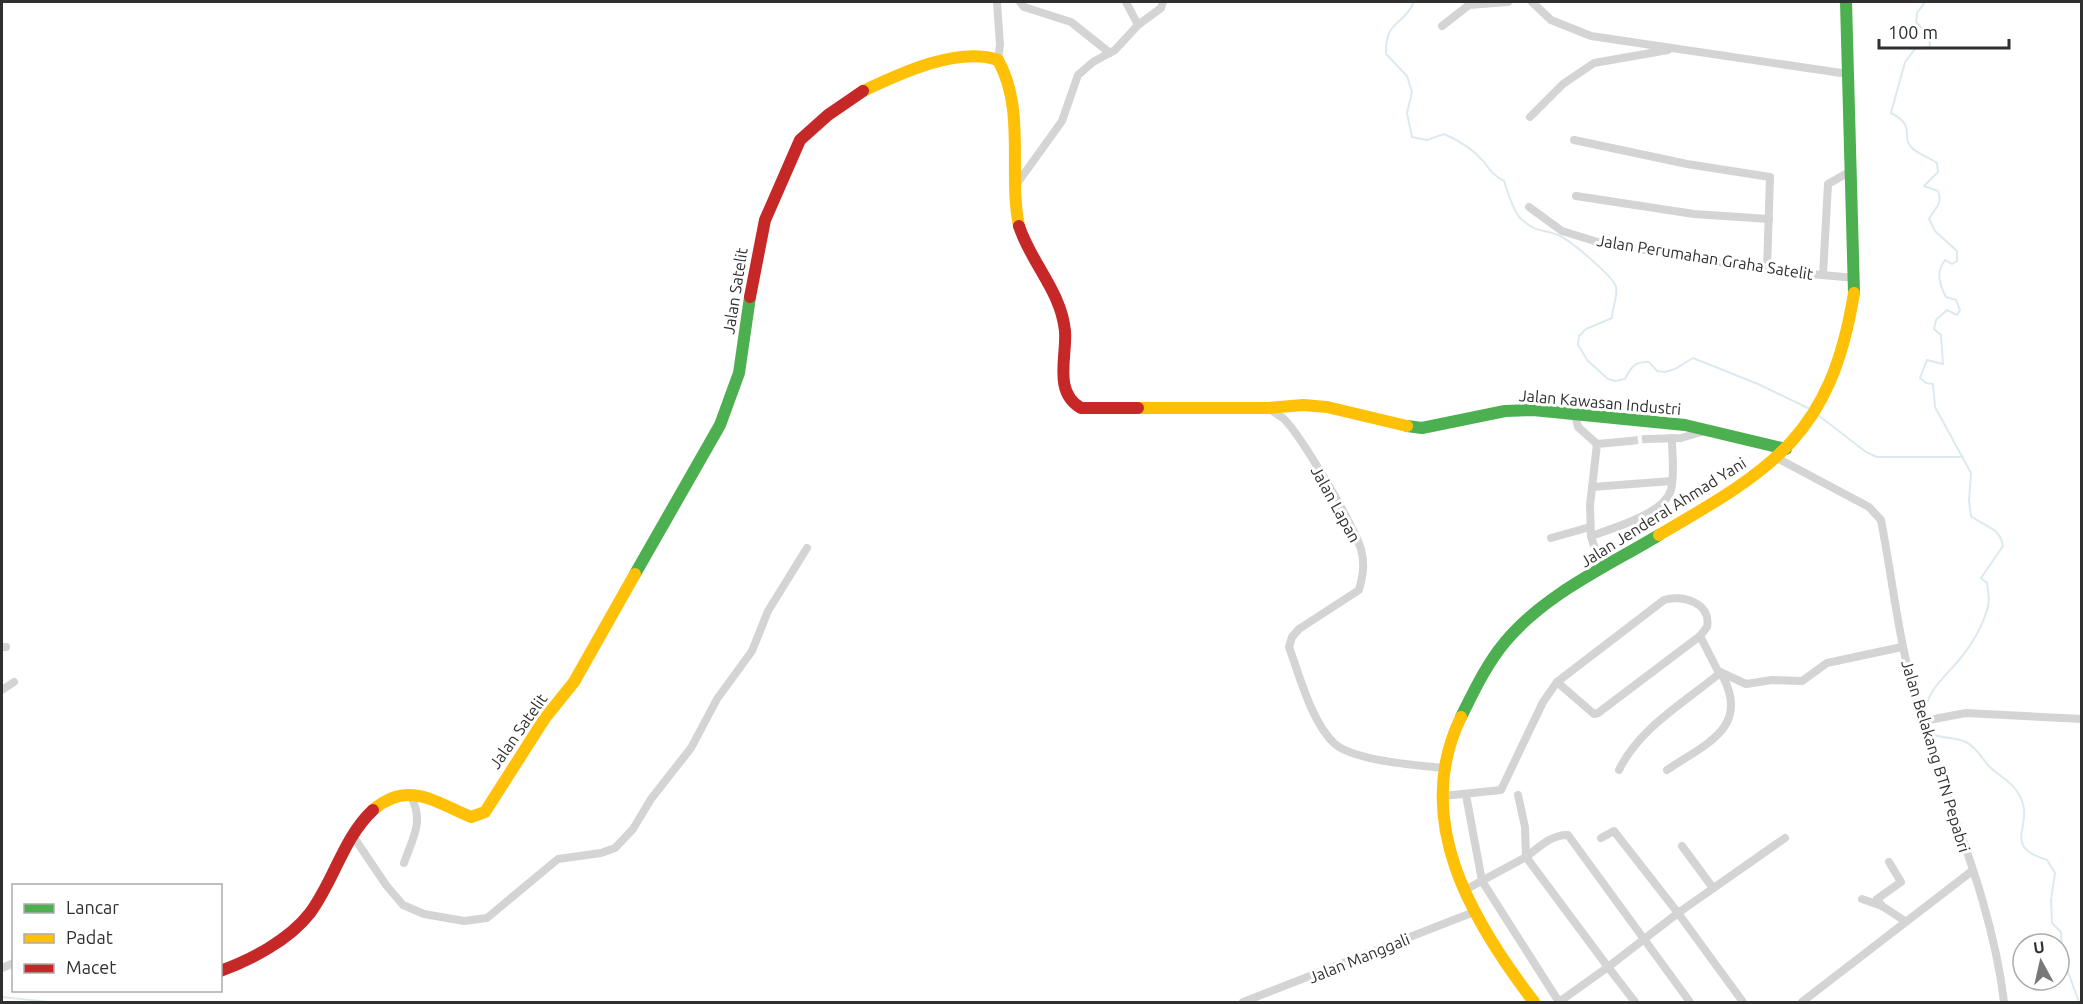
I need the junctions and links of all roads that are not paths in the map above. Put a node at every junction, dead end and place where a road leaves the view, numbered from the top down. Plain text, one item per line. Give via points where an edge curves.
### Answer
1 (997, 2) edge
2 (1020, 2) edge
3 (1126, 2) edge
4 (1163, 2) edge
5 (1508, 2) edge
6 (1532, 2) edge
7 (1846, 2) edge
8 (1138, 25) junction
9 (1442, 26) dead end
10 (1674, 49) junction
11 (1110, 53) junction
12 (998, 60) junction
13 (1848, 74) junction
14 (1530, 117) dead end
15 (1574, 140) dead end
16 (1851, 171) junction
17 (1015, 186) junction
18 (1576, 196) dead end
19 (1529, 207) dead end
20 (1768, 219) junction
21 (1767, 270) junction
22 (1822, 275) junction
23 (1855, 278) junction
24 (1268, 408) junction
25 (1575, 415) junction
26 (1710, 429) junction
27 (1672, 438) junction
28 (1646, 439) tunnel mouth
29 (1630, 441) tunnel mouth
30 (1597, 444) junction
31 (1782, 454) junction
32 (1672, 481) junction
33 (1592, 487) junction
34 (1590, 531) junction
35 (1551, 537) dead end
36 (807, 548) dead end
37 (1601, 570) junction
38 (1700, 636) junction
39 (1902, 647) junction
40 (1721, 674) junction
41 (14, 682) dead end
42 (1557, 682) junction
43 (2, 690) edge
44 (2082, 719) edge
45 (1923, 721) junction
46 (1443, 768) junction
47 (1619, 770) dead end
48 (1667, 770) dead end
49 (410, 795) junction
50 (1466, 795) junction
51 (1518, 795) dead end
52 (1443, 796) junction
53 (353, 836) junction
54 (1601, 838) dead end
55 (1785, 838) dead end
56 (1682, 846) dead end
57 (1526, 857) junction
58 (1889, 862) dead end
59 (404, 863) dead end
60 (1972, 871) junction
61 (1482, 881) junction
62 (1713, 888) junction
63 (1463, 891) junction
64 (1862, 899) dead end
65 (1882, 906) junction
66 (1474, 912) junction
67 (1678, 913) junction
68 (1905, 921) junction
69 (1645, 939) junction
70 (1608, 967) junction
71 (222, 970) edge
72 (1243, 1002) edge
73 (1534, 1002) edge
74 (1559, 1002) edge
75 (1635, 1002) edge
76 (1690, 1002) edge
77 (1743, 1002) edge
78 (1802, 1002) edge
79 (2004, 1002) edge

1 - 12 street
2 - 11 street via 1024,7 1081,27
3 - 8 street
4 - 8 street via 1161,8
5 - 9 street via 1470,5
6 - 10 street via 1551,20 1571,30
7 - 13 main road, Jalan Jenderal Ahmad Yani
8 - 11 street
10 - 13 street
10 - 14 street via 1594,63 1563,84
11 - 17 street via 1078,75 1062,121
12 - 17 main road via 1016,124
12 - 49 main road, Jalan Satelit via 970,57 928,64 878,82 828,115 800,140 765,220 739,373 720,425 574,682 545,718 480,816 471,817 423,795
13 - 16 main road, Jalan Jenderal Ahmad Yani
15 - 20 street via 1770,177
16 - 22 street via 1828,184
16 - 23 main road, Jalan Jenderal Ahmad Yani
17 - 24 main road via 1019,226 1029,254 1062,309 1063,383 1074,404 1081,408
18 - 20 street via 1694,214
19 - 21 street, Jalan Perumahan Graha Satelit via 1562,231 1601,243
20 - 21 street
21 - 22 street, Jalan Perumahan Graha Satelit
22 - 23 street, Jalan Perumahan Graha Satelit
23 - 31 main road, Jalan Jenderal Ahmad Yani via 1849,329 1831,383 1814,415
24 - 25 main road, Jalan Kawasan Industri via 1327,407 1422,428 1505,411
24 - 46 street, Jalan Lapan via 1284,419 1298,437 1333,495 1360,548 1364,570 1359,590 1299,629 1289,647 1320,724 1335,744 1380,762
25 - 26 main road, Jalan Kawasan Industri
25 - 30 street via 1578,428
26 - 27 street via 1690,437
26 - 31 main road, Jalan Kawasan Industri
27 - 28 street
27 - 32 street
29 - 30 street
30 - 33 street
31 - 37 main road, Jalan Jenderal Ahmad Yani via 1747,482
31 - 39 street, Jalan Belakang BTN Pepabri via 1876,513 1881,520
32 - 33 street
32 - 34 street via 1668,497 1655,509
33 - 34 street
34 - 35 street
34 - 37 street
36 - 53 street via 768,611 752,651 717,699 691,748 615,848 558,859 487,918 465,921 424,914 403,905
37 - 46 main road, Jalan Jenderal Ahmad Yani via 1524,621 1494,655 1450,742
38 - 40 street
38 - 42 street via 1598,714
38 - 42 street via 1708,620 1698,604 1679,597 1664,600
39 - 40 street via 1827,663 1802,681 1746,684
39 - 45 street, Jalan Belakang BTN Pepabri
40 - 47 street via 1641,738
40 - 48 street via 1728,689 1728,725
41 - 43 street
42 - 50 street via 1543,702 1504,786 1492,793
44 - 45 street via 1966,713
45 - 60 street, Jalan Belakang BTN Pepabri
46 - 52 main road, Jalan Jenderal Ahmad Yani
49 - 53 main road via 397,795 381,804
49 - 59 street via 419,810 418,823
50 - 52 street
50 - 61 street
51 - 57 street
52 - 63 main road, Jalan Jenderal Ahmad Yani via 1447,844
53 - 71 main road via 323,892 299,926
54 - 67 street via 1614,831
55 - 62 street
56 - 62 street
57 - 61 street
57 - 69 street via 1552,839 1568,835
57 - 70 street
58 - 65 street via 1901,882 1877,899
60 - 68 street
60 - 79 street, Jalan Belakang BTN Pepabri via 1993,937
61 - 63 street
61 - 74 street
62 - 67 street
63 - 66 main road, Jalan Jenderal Ahmad Yani
64 - 65 street
65 - 68 street
66 - 72 street, Jalan Manggali
66 - 73 main road, Jalan Jenderal Ahmad Yani via 1513,976
67 - 69 street
67 - 77 street
68 - 78 street
69 - 70 street
69 - 76 street
70 - 74 street
70 - 75 street

